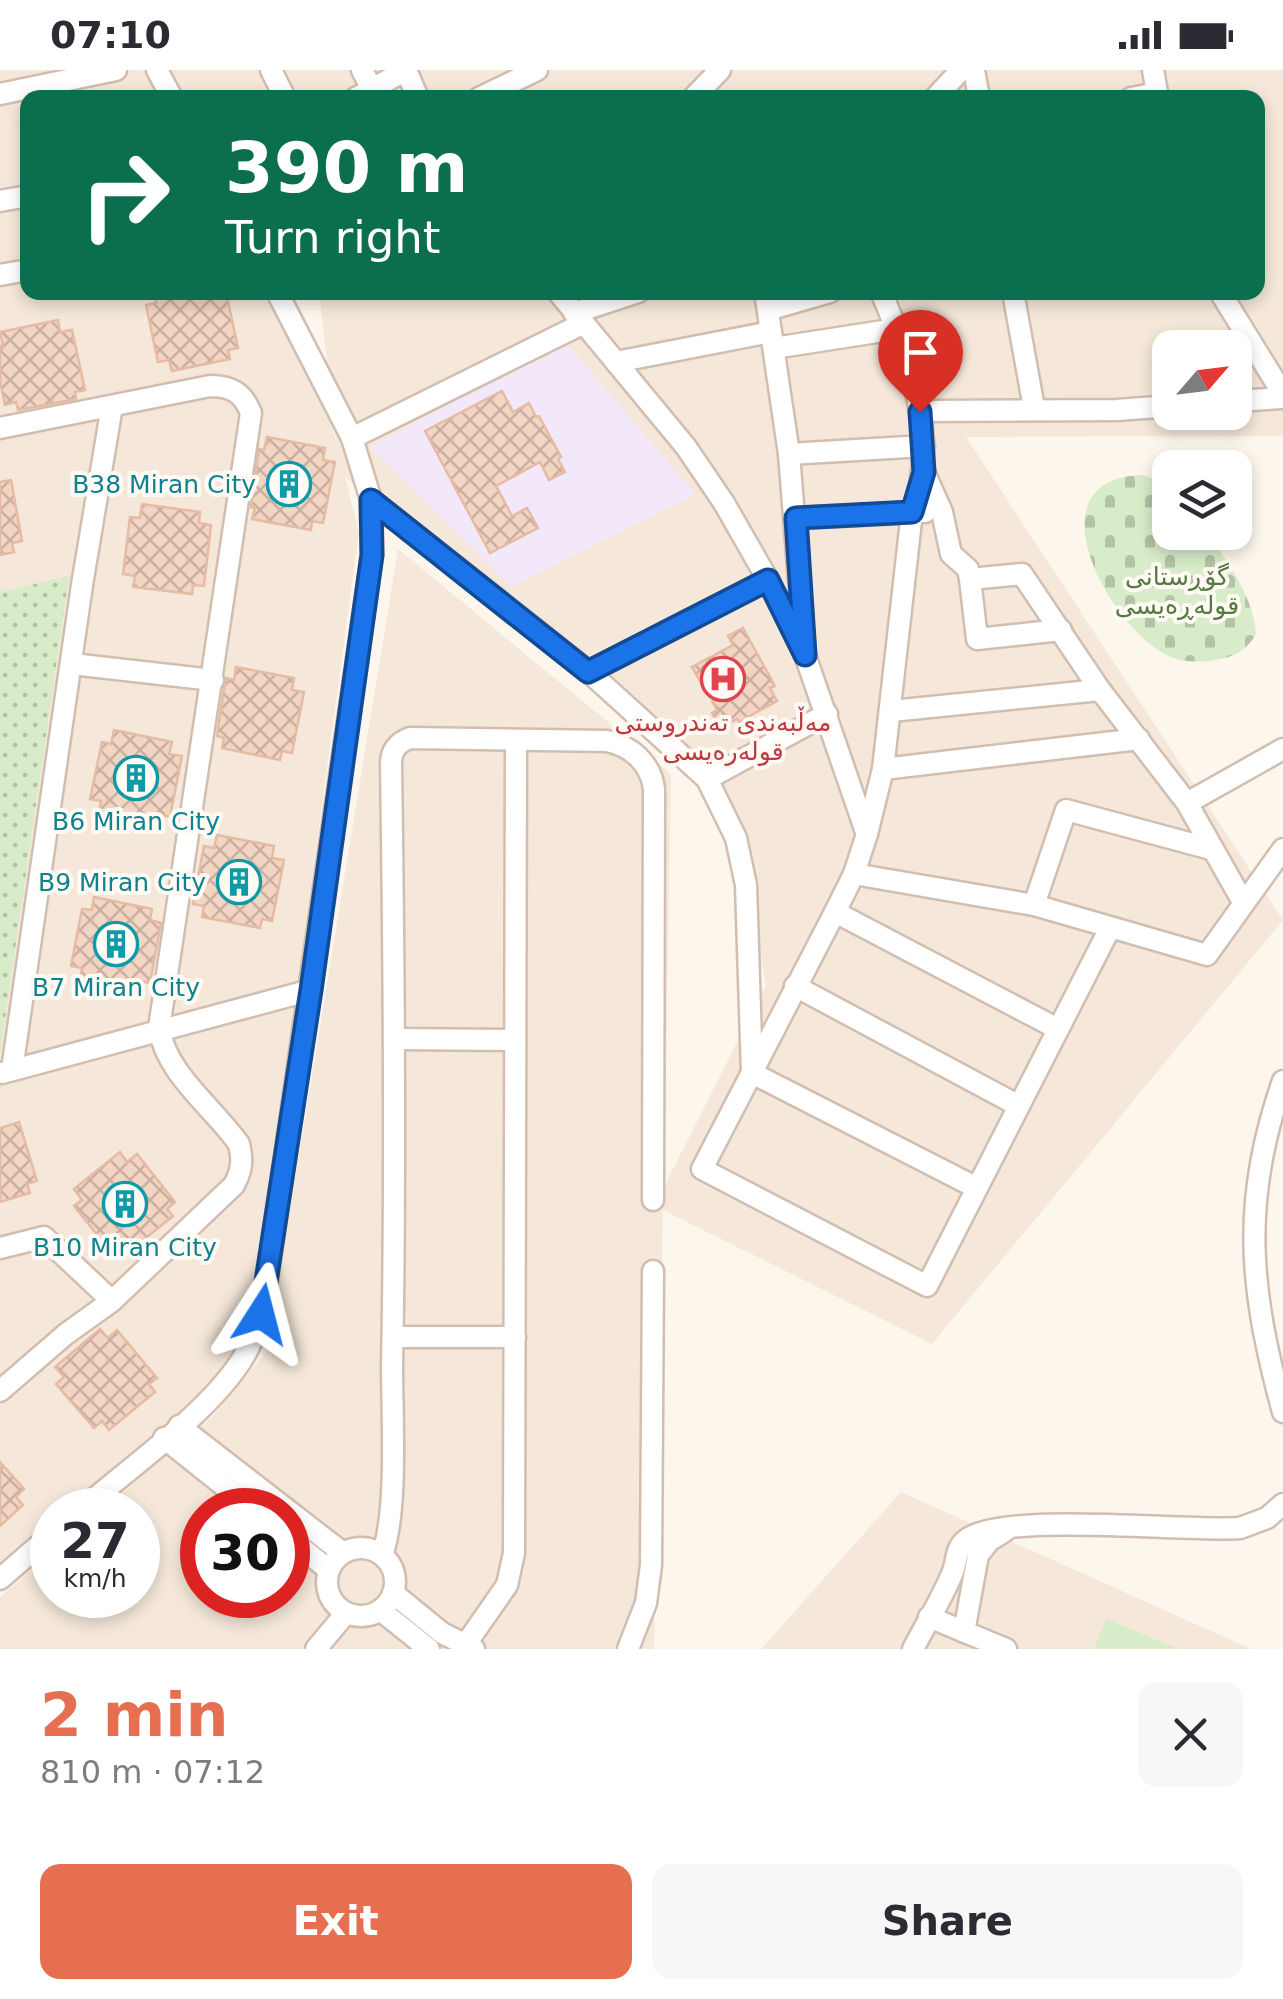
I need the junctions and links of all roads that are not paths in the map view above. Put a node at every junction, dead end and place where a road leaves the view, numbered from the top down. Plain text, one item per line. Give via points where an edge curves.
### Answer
1 (116, 70) edge
2 (406, 70) edge
3 (538, 70) edge
4 (720, 70) edge
5 (961, 70) edge
6 (363, 86) edge
7 (497, 90) edge
8 (701, 90) edge
9 (942, 90) edge
10 (0, 94) edge
11 (281, 300) edge
12 (884, 300) edge
13 (1014, 300) edge
14 (1225, 300) edge
15 (766, 301) edge
16 (570, 304) edge
17 (896, 328) junction
18 (773, 340) junction
19 (616, 362) junction
20 (1283, 396) edge
21 (1252, 400) edge
22 (112, 406) junction
23 (1152, 407) edge
24 (1034, 408) junction
25 (920, 412) junction
26 (0, 428) edge
27 (352, 438) junction
28 (924, 446) junction
29 (789, 454) junction
30 (924, 472) junction
31 (371, 500) junction
32 (912, 512) junction
33 (942, 512) junction
34 (796, 518) junction
35 (768, 580) junction
36 (970, 580) junction
37 (1061, 630) junction
38 (805, 655) junction
39 (72, 664) junction
40 (588, 672) junction
41 (212, 680) junction
42 (1100, 690) junction
43 (891, 711) junction
44 (828, 714) junction
45 (1138, 739) junction
46 (516, 741) junction
47 (1283, 749) edge
48 (883, 770) junction
49 (707, 780) junction
50 (1186, 803) junction
51 (867, 834) junction
52 (1211, 849) junction
53 (1283, 849) edge
54 (854, 874) junction
55 (1244, 902) junction
56 (1034, 905) junction
57 (835, 912) junction
58 (1110, 928) junction
59 (795, 986) junction
60 (311, 990) junction
61 (159, 1028) junction
62 (1058, 1030) junction
63 (395, 1039) junction
64 (515, 1040) junction
65 (6, 1072) edge
66 (752, 1073) junction
67 (1283, 1081) edge
68 (1019, 1106) junction
69 (977, 1188) junction
70 (653, 1200) dead end
71 (0, 1248) edge
72 (652, 1271) dead end
73 (112, 1300) junction
74 (393, 1337) junction
75 (515, 1337) junction
76 (0, 1391) edge
77 (1283, 1412) edge
78 (172, 1432) junction
79 (107, 1488) edge
80 (231, 1488) edge
81 (1283, 1504) edge
82 (1012, 1528) junction
83 (30, 1553) edge
84 (343, 1553) junction
85 (310, 1555) edge
86 (382, 1556) junction
87 (329, 1570) junction
88 (0, 1579) edge
89 (387, 1602) junction
90 (346, 1613) junction
91 (929, 1617) junction
92 (964, 1632) junction
93 (470, 1646) edge
94 (316, 1649) edge
95 (429, 1649) edge
96 (628, 1649) edge
97 (913, 1649) edge
98 (1006, 1649) edge

1 - 10 street
2 - 6 street
3 - 7 street
4 - 8 street
5 - 9 street
11 - 27 street
12 - 17 street
13 - 24 street
14 - 20 street
15 - 18 street
16 - 19 street
16 - 27 street
17 - 18 street
17 - 25 street
18 - 19 street
18 - 29 street
19 - 35 street via 686,447
20 - 21 street
22 - 26 street
22 - 39 street
22 - 41 street via 224,386 246,400 251,413
23 - 24 street
24 - 25 street
25 - 28 street
27 - 31 street
28 - 29 street
28 - 30 street
29 - 34 street
30 - 32 street
30 - 33 street
31 - 40 street
31 - 60 street via 372,555
32 - 33 street
32 - 34 street
32 - 43 street
33 - 36 street via 951,554 968,568
34 - 38 street
35 - 38 street
35 - 40 street
36 - 37 street via 1022,574
36 - 37 street via 977,639
37 - 42 street
38 - 44 street
39 - 41 street
39 - 65 street
40 - 49 street
41 - 61 street
42 - 43 street
42 - 45 street
43 - 48 street
44 - 49 street
44 - 51 street
45 - 48 street
45 - 50 street
46 - 63 street via 410,738 391,755
46 - 64 street
46 - 70 street via 615,743 635,754 653,780
47 - 50 street
48 - 51 street
49 - 66 street via 736,838 746,885
50 - 52 street
51 - 54 street
52 - 55 street
52 - 56 street via 1066,810
53 - 55 street
54 - 56 street
54 - 57 street
55 - 58 street via 1207,955
56 - 58 street
57 - 59 street
57 - 62 street
58 - 62 street
59 - 66 street
59 - 68 street
60 - 61 street
60 - 78 street via 261,1314 242,1360
61 - 65 street
61 - 73 street via 173,1063 239,1144 241,1172
62 - 68 street
63 - 64 street
63 - 74 street
64 - 75 street
66 - 69 street
66 - 69 street via 702,1169 927,1286
67 - 77 street via 1260,1165 1253,1235 1259,1316
68 - 69 street
71 - 73 street via 44,1237
72 - 96 street via 651,1565 646,1603
73 - 76 street
74 - 75 street
74 - 86 street via 390,1519
75 - 93 street via 513,1564
78 - 79 street
78 - 80 street
78 - 84 street
81 - 82 street via 1240,1528
82 - 91 street via 963,1542
82 - 92 street via 978,1554
83 - 88 street
84 - 86 street via 363,1548
84 - 87 street
85 - 87 street
86 - 89 street via 394,1573
87 - 90 street via 331,1598
89 - 90 street via 360,1616
89 - 93 street
89 - 95 street
90 - 94 street
91 - 92 street
91 - 97 street
92 - 98 street

